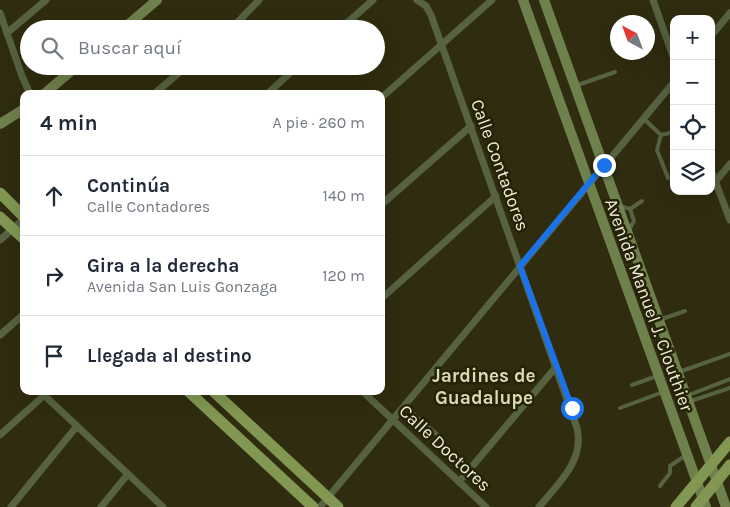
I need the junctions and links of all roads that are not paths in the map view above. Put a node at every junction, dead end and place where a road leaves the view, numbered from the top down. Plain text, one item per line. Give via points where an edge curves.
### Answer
1 (46, 0) edge
2 (157, 0) edge
3 (259, 0) edge
4 (373, 0) edge
5 (417, 0) edge
6 (492, 0) edge
7 (523, 0) edge
8 (544, 0) edge
9 (653, 0) edge
10 (0, 13) edge
11 (730, 13) edge
12 (22, 20) edge
13 (133, 20) edge
14 (240, 20) edge
15 (350, 20) edge
16 (20, 22) edge
17 (715, 31) edge
18 (7, 33) junction
19 (441, 45) junction
20 (670, 48) edge
21 (20, 67) edge
22 (615, 72) dead end
23 (23, 75) edge
24 (66, 75) edge
25 (176, 75) edge
26 (288, 75) edge
27 (575, 86) junction
28 (670, 87) edge
29 (28, 90) edge
30 (49, 90) edge
31 (159, 90) edge
32 (271, 90) edge
33 (385, 94) edge
34 (20, 112) edge
35 (644, 118) junction
36 (0, 124) edge
37 (471, 126) junction
38 (670, 133) edge
39 (660, 135) junction
40 (730, 164) edge
41 (604, 165) junction
42 (668, 178) dead end
43 (715, 182) joint
44 (587, 184) junction
45 (0, 193) edge
46 (496, 196) junction
47 (385, 201) edge
48 (642, 202) dead end
49 (618, 206) junction
50 (630, 209) junction
51 (20, 214) edge
52 (0, 217) edge
53 (730, 220) edge
54 (20, 222) edge
55 (13, 229) junction
56 (627, 231) junction
57 (20, 235) edge
58 (0, 240) edge
59 (634, 251) junction
60 (614, 257) junction
61 (520, 266) junction
62 (385, 295) edge
63 (685, 311) dead end
64 (20, 318) edge
65 (659, 320) junction
66 (0, 335) edge
67 (730, 354) edge
68 (556, 367) junction
69 (678, 373) junction
70 (657, 376) junction
71 (730, 379) edge
72 (632, 385) dead end
73 (730, 388) edge
74 (663, 392) junction
75 (45, 395) edge
76 (49, 395) edge
77 (192, 395) edge
78 (217, 395) edge
79 (366, 395) edge
80 (688, 399) junction
81 (404, 406) junction
82 (620, 408) dead end
83 (392, 420) junction
84 (77, 426) junction
85 (0, 435) edge
86 (439, 436) dead end
87 (730, 442) edge
88 (686, 455) junction
89 (711, 465) junction
90 (729, 470) edge
91 (128, 474) junction
92 (717, 480) junction
93 (459, 482) junction
94 (696, 482) junction
95 (660, 486) dead end
96 (328, 498) junction
97 (702, 504) edge
98 (11, 507) edge
99 (101, 507) edge
100 (163, 507) edge
101 (313, 507) edge
102 (320, 507) edge
103 (338, 507) edge
104 (486, 507) edge
105 (538, 507) edge
106 (676, 507) edge
107 (726, 507) edge

1 - 12 street
2 - 13 main road
3 - 14 street
4 - 15 street
5 - 19 street, Calle Contadores via 431,15
6 - 19 street
7 - 44 main road, Avenida Manuel J. Clouthier
8 - 27 main road, Avenida Manuel J. Clouthier
9 - 20 street
10 - 18 street
11 - 17 street
16 - 18 street
18 - 21 street
19 - 33 street
19 - 37 street, Calle Contadores
22 - 27 lane
23 - 29 street
24 - 30 main road
25 - 31 street
26 - 32 street
27 - 41 main road, Avenida Manuel J. Clouthier
28 - 35 street
34 - 36 main road
35 - 39 lane
35 - 41 street
37 - 46 street, Calle Contadores
37 - 47 street
38 - 39 lane
39 - 42 lane via 657,150
40 - 43 street
41 - 44 street
41 - 49 main road, Avenida Manuel J. Clouthier
43 - 53 street
44 - 60 main road, Avenida Manuel J. Clouthier
44 - 61 street
45 - 51 main road
46 - 61 street, Calle Contadores
46 - 62 street
48 - 50 lane
49 - 50 lane
49 - 56 main road, Avenida Manuel J. Clouthier
50 - 56 lane via 634,222
52 - 55 main road
54 - 55 street
55 - 57 main road
55 - 58 street
56 - 59 main road, Avenida Manuel J. Clouthier
59 - 60 main road via 627,257
59 - 65 main road, Avenida Manuel J. Clouthier
60 - 70 main road, Avenida Manuel J. Clouthier
61 - 68 street, Calle Contadores
61 - 81 street
63 - 65 lane
64 - 66 street
65 - 69 main road, Avenida Manuel J. Clouthier
67 - 69 lane
68 - 93 street
68 - 105 street, Calle Contadores via 577,428 579,448 566,474
69 - 80 main road, Avenida Manuel J. Clouthier
70 - 72 lane
70 - 74 main road, Avenida Manuel J. Clouthier
71 - 80 lane
73 - 80 lane
74 - 82 lane
74 - 88 main road, Avenida Manuel J. Clouthier
75 - 85 street
76 - 84 street
77 - 101 main road
78 - 96 main road
79 - 83 street, Calle Doctores
80 - 89 main road, Avenida Manuel J. Clouthier
81 - 83 street
81 - 86 lane
83 - 93 street, Calle Doctores
83 - 96 street
84 - 91 street
84 - 98 street
87 - 89 main road
88 - 94 main road, Avenida Manuel J. Clouthier
88 - 95 lane via 670,466 670,473
89 - 92 main road, Avenida Manuel J. Clouthier
89 - 94 main road
90 - 92 main road
91 - 99 street
91 - 100 street
92 - 97 main road
92 - 107 main road, Avenida Manuel J. Clouthier
93 - 104 street, Calle Doctores
94 - 97 main road, Avenida Manuel J. Clouthier
94 - 106 main road
96 - 102 street
96 - 103 main road

